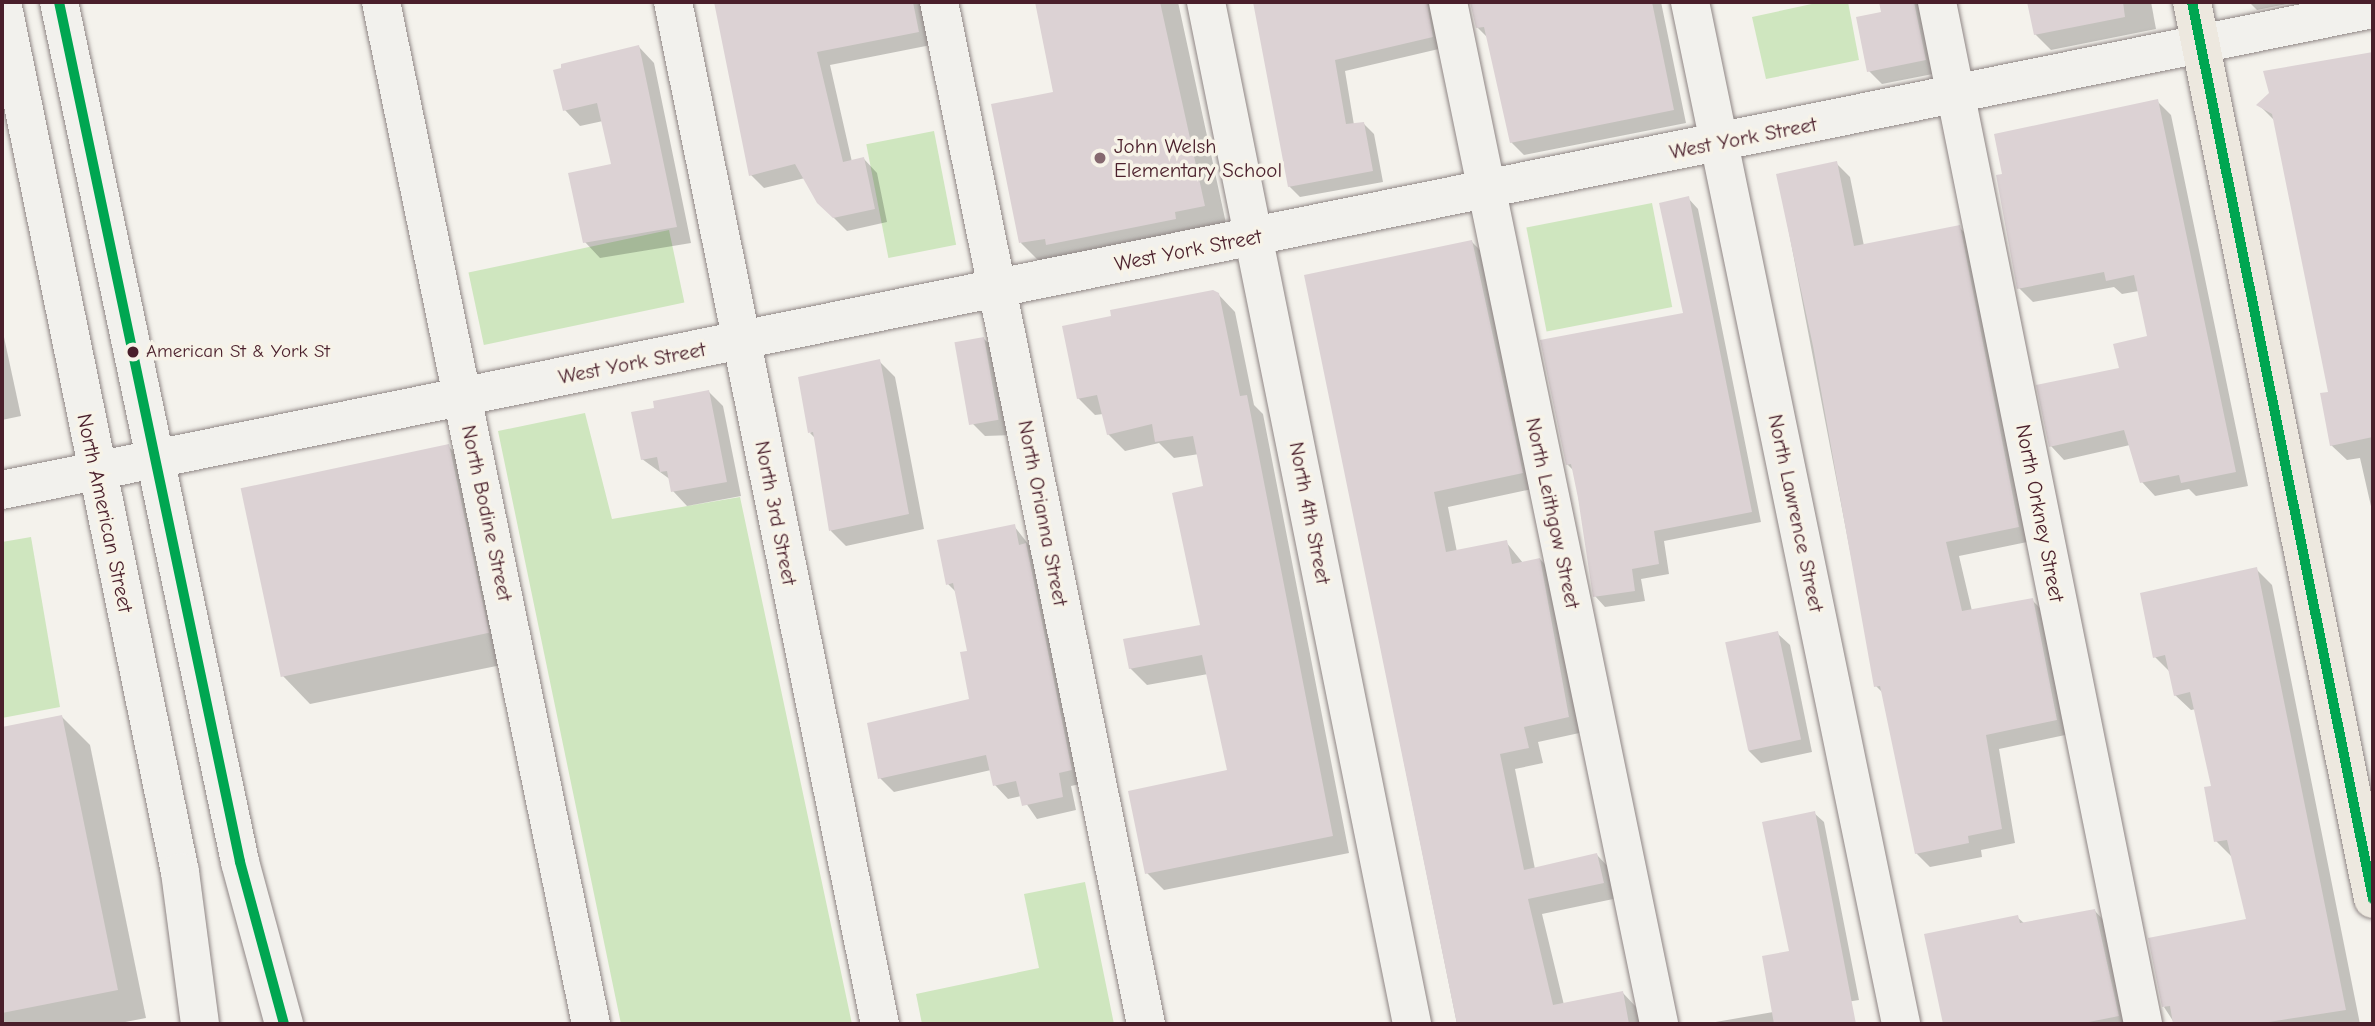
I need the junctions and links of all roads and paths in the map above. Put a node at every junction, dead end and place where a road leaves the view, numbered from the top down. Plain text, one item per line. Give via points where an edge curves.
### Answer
1 (2, 2) edge
2 (58, 2) edge
3 (381, 2) edge
4 (673, 2) edge
5 (939, 2) edge
6 (1206, 2) edge
7 (1448, 2) edge
8 (1690, 2) edge
9 (1937, 2) edge
10 (2192, 2) edge
11 (2373, 9) edge
12 (2200, 44) junction
13 (1956, 95) junction
14 (1719, 142) junction
15 (1486, 190) junction
16 (1254, 236) junction
17 (997, 288) junction
18 (742, 342) junction
19 (463, 395) junction
20 (154, 459) junction
21 (95, 471) junction
22 (2, 490) edge
23 (2373, 899) edge
24 (200, 1024) edge
25 (284, 1024) edge
26 (591, 1024) edge
27 (880, 1024) edge
28 (1146, 1024) edge
29 (1412, 1024) edge
30 (1659, 1024) edge
31 (1901, 1024) edge
32 (2143, 1024) edge

1 - 21 street, North American Street
2 - 20 street
3 - 19 street, North Bodine Street
4 - 18 street, North 3rd Street
5 - 17 street, North Orianna Street
6 - 16 street, North 4th Street
7 - 15 street, North Leithgow Street
8 - 14 street, North Lawrence Street
9 - 13 street, North Orkney Street
10 - 12 main road
11 - 12 street, West York Street
12 - 13 street, West York Street
12 - 23 main road
13 - 14 street, West York Street
13 - 32 street, North Orkney Street
14 - 15 street, West York Street
14 - 31 street, North Lawrence Street
15 - 16 street, West York Street
15 - 30 street, North Leithgow Street
16 - 17 street, West York Street
16 - 29 street, North 4th Street
17 - 18 street, West York Street
17 - 28 street, North Orianna Street
18 - 19 street, West York Street
18 - 27 street, North 3rd Street
19 - 20 street, West York Street
19 - 26 street, North Bodine Street
20 - 21 street, West York Street
20 - 25 street via 240,862
21 - 22 street, West York Street
21 - 24 street, North American Street via 180,872

